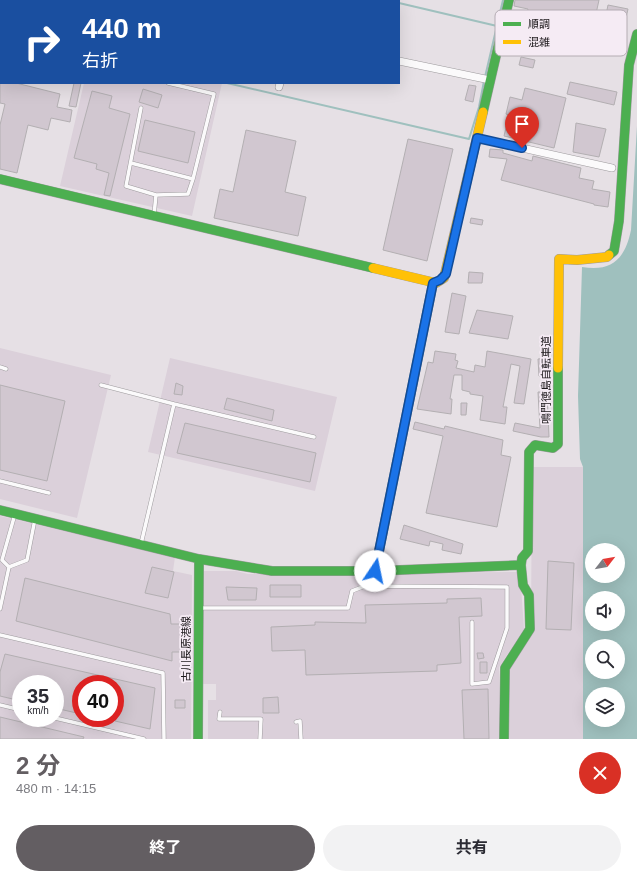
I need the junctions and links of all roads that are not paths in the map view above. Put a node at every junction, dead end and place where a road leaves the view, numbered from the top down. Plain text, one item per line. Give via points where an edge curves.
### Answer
1 (510, 0) edge
2 (507, 10) edge
3 (637, 34) edge
4 (495, 56) edge
5 (400, 61) edge
6 (489, 80) junction
7 (172, 84) edge
8 (141, 108) dead end
9 (477, 138) junction
10 (131, 163) junction
11 (612, 168) dead end
12 (193, 178) junction
13 (0, 179) edge
14 (156, 195) junction
15 (154, 216) junction
16 (433, 283) junction
17 (0, 367) edge
18 (6, 369) dead end
19 (101, 385) dead end
20 (174, 404) junction
21 (314, 437) dead end
22 (0, 481) edge
23 (49, 493) dead end
24 (0, 510) edge
25 (16, 513) junction
26 (35, 518) junction
27 (141, 545) junction
28 (199, 560) junction
29 (522, 565) junction
30 (9, 567) junction
31 (375, 571) junction
32 (199, 608) junction
33 (0, 609) edge
34 (472, 622) dead end
35 (0, 635) edge
36 (0, 705) edge
37 (12, 708) edge
38 (220, 712) dead end
39 (64, 720) edge
40 (296, 722) dead end
41 (144, 739) edge
42 (164, 739) edge
43 (198, 739) edge
44 (260, 739) edge
45 (301, 739) edge
46 (504, 739) edge

1 - 2 street
3 - 29 street, 鳴門徳島自転車道 via 629,65 619,221 614,251 607,257 559,259 558,444 553,448 535,445 529,452 528,550 522,558
4 - 6 street
5 - 6 street
6 - 9 street
7 - 12 lane via 214,94
8 - 10 lane
9 - 11 street
9 - 16 street via 446,274
10 - 12 lane
10 - 14 lane via 126,186
12 - 14 lane via 188,194
13 - 15 street
14 - 15 lane
15 - 16 street
16 - 31 street
17 - 18 lane
19 - 20 lane
20 - 21 lane
20 - 27 lane
22 - 23 lane
24 - 25 street
25 - 26 street
25 - 30 lane via 2,560
26 - 27 street
26 - 30 lane via 26,560
27 - 28 street
28 - 31 street via 272,571
28 - 32 street, 古川長原港線
29 - 31 street
29 - 46 street, 鳴門徳島自転車道 via 523,585 529,595 530,629 506,668
30 - 33 lane
32 - 34 lane via 348,608 352,591 365,586 507,587 508,628 489,682 472,684
32 - 43 street, 古川長原港線
35 - 42 lane via 163,673
36 - 37 lane
38 - 44 lane via 219,718 260,719
39 - 41 lane
40 - 45 lane via 300,721

